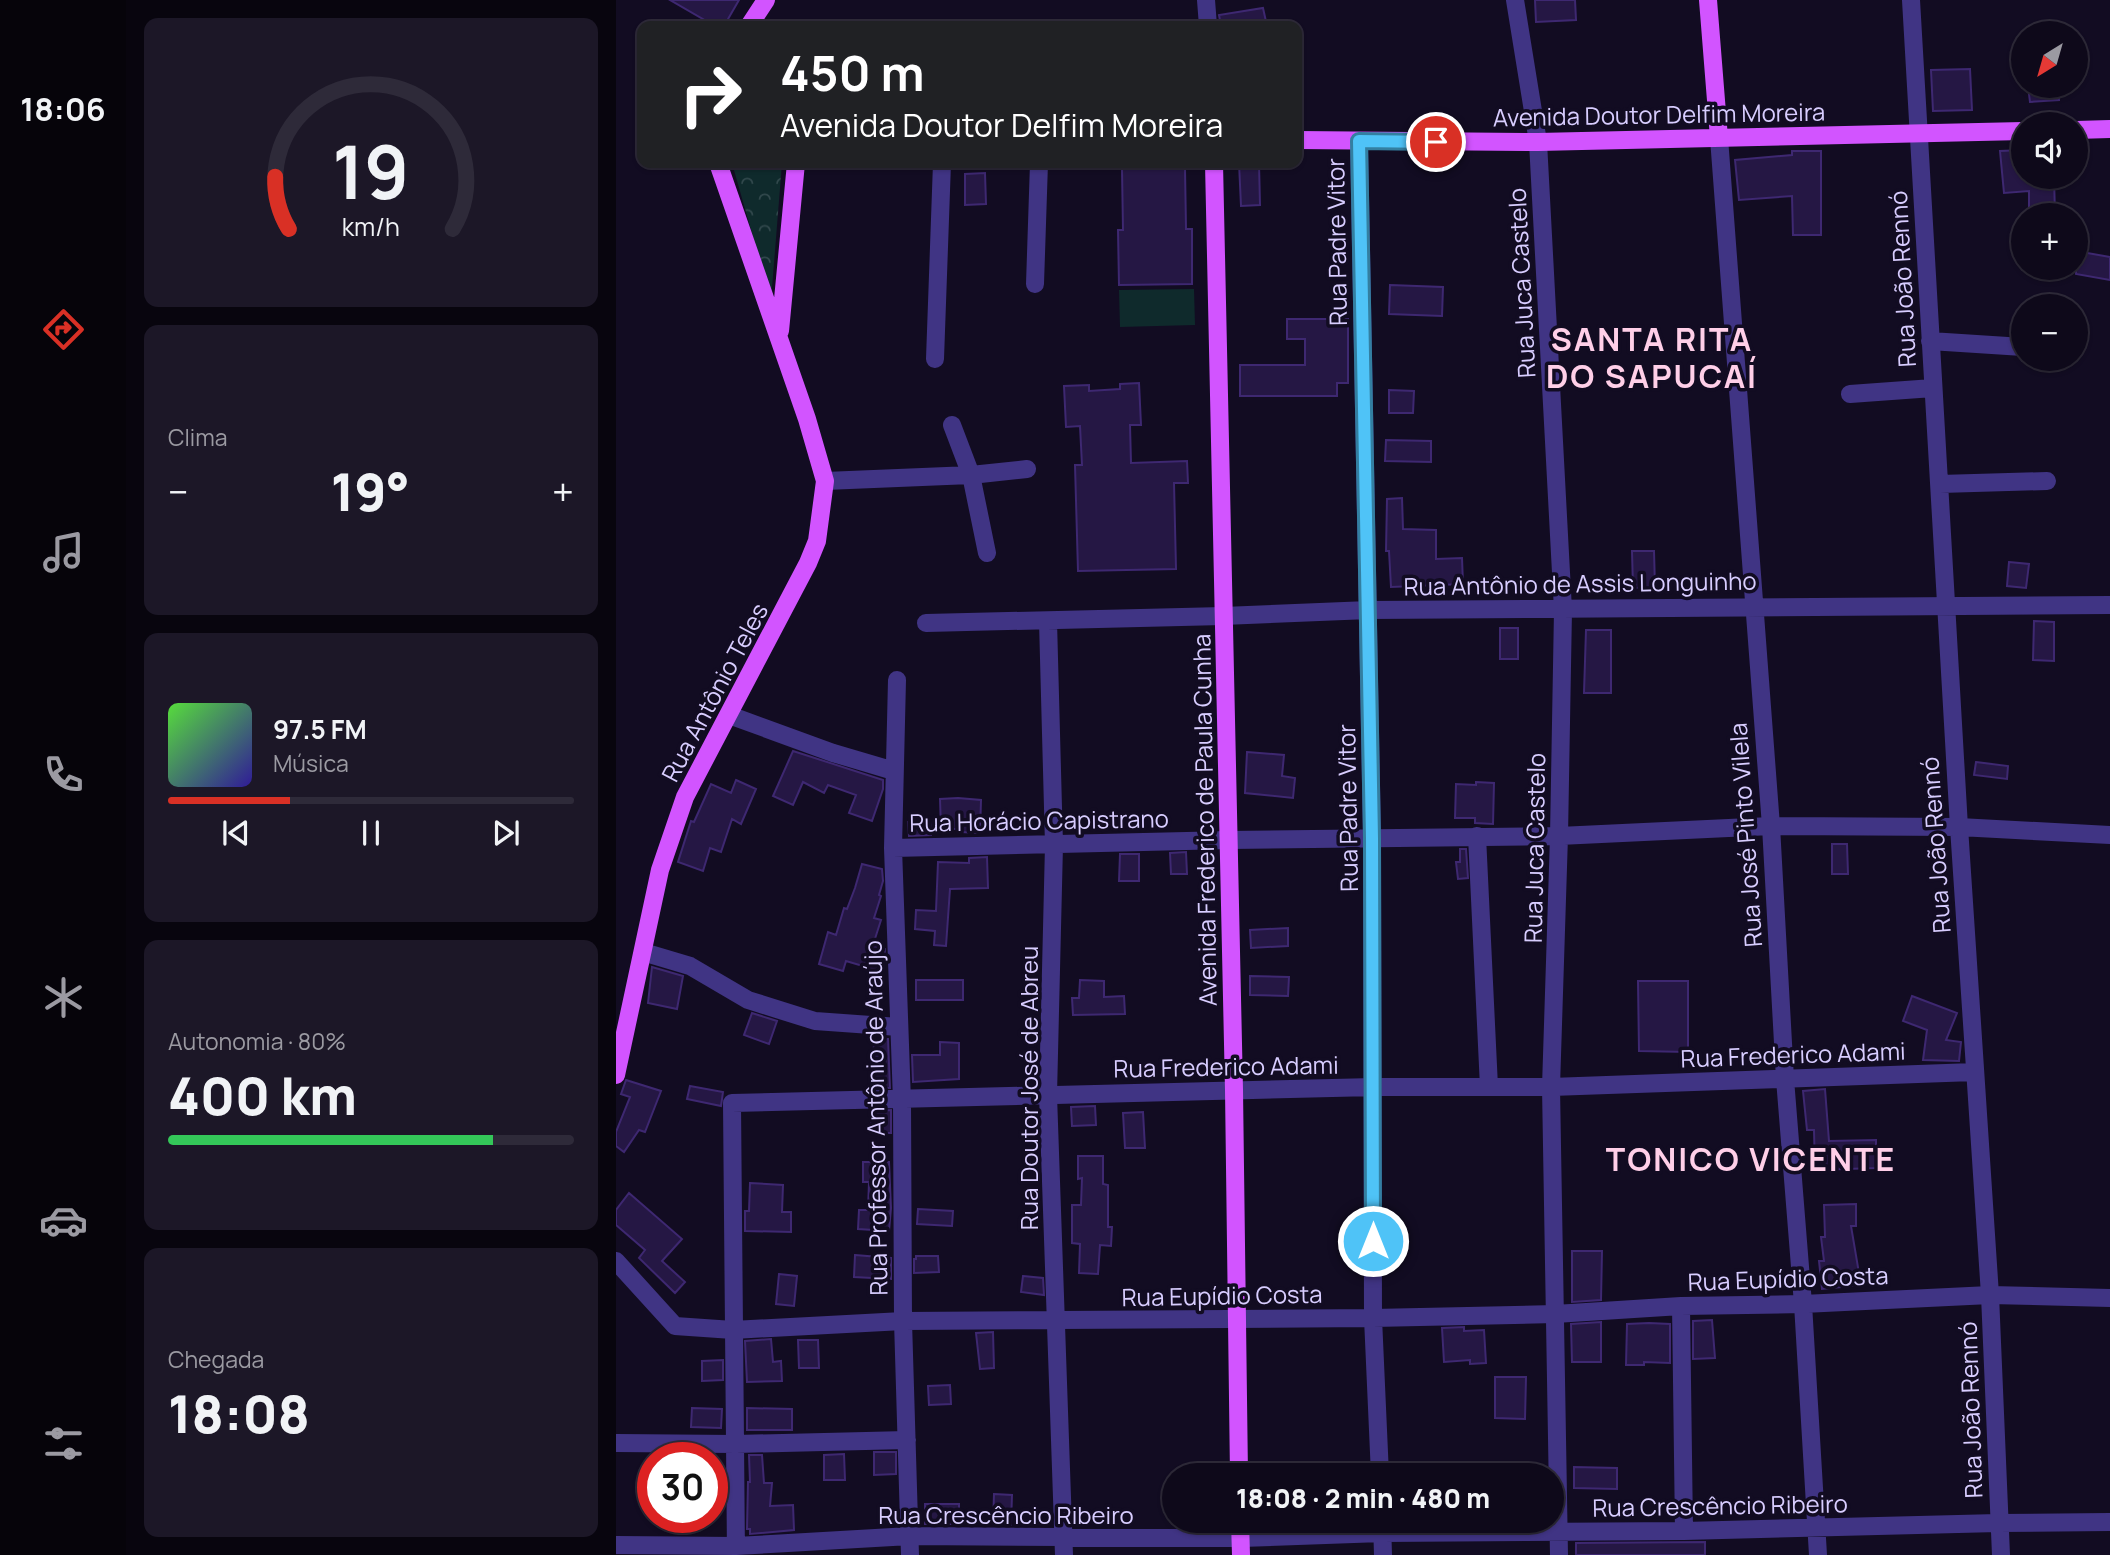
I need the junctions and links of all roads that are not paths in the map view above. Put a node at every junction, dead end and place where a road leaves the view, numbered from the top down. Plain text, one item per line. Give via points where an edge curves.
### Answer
1 (766, 0) edge
2 (1206, 0) edge
3 (1515, 0) edge
4 (1708, 0) edge
5 (1911, 0) edge
6 (752, 21) edge
7 (1208, 21) edge
8 (2110, 129) edge
9 (2088, 130) edge
10 (2011, 131) edge
11 (1919, 132) junction
12 (1719, 138) junction
13 (1302, 140) edge
14 (1359, 141) junction
15 (1538, 142) junction
16 (720, 168) edge
17 (796, 168) edge
18 (942, 168) edge
19 (1039, 168) edge
20 (1214, 168) edge
21 (1035, 284) dead end
22 (780, 338) junction
23 (1930, 341) junction
24 (2011, 346) edge
25 (935, 359) dead end
26 (1933, 388) junction
27 (1850, 394) dead end
28 (952, 425) dead end
29 (1027, 469) dead end
30 (971, 475) junction
31 (825, 481) junction
32 (2047, 481) dead end
33 (1940, 484) junction
34 (987, 554) dead end
35 (1945, 605) junction
36 (2110, 605) edge
37 (1754, 606) junction
38 (1369, 610) junction
39 (1563, 610) junction
40 (1223, 616) junction
41 (1048, 621) junction
42 (926, 623) dead end
43 (897, 680) dead end
44 (729, 715) junction
45 (894, 771) junction
46 (1771, 826) junction
47 (1959, 827) junction
48 (2110, 835) edge
49 (1478, 836) junction
50 (1559, 836) junction
51 (1372, 838) junction
52 (1229, 840) junction
53 (1054, 845) junction
54 (893, 848) junction
55 (643, 951) junction
56 (899, 1027) junction
57 (1974, 1072) junction
58 (616, 1075) edge
59 (1785, 1079) junction
60 (1374, 1087) junction
61 (1489, 1087) junction
62 (1551, 1087) junction
63 (1234, 1090) junction
64 (1048, 1096) junction
65 (902, 1101) junction
66 (616, 1261) edge
67 (1990, 1295) junction
68 (2110, 1298) edge
69 (1803, 1304) junction
70 (1681, 1306) junction
71 (1555, 1314) junction
72 (1236, 1318) junction
73 (1373, 1318) junction
74 (903, 1321) junction
75 (1056, 1321) junction
76 (733, 1331) junction
77 (907, 1440) junction
78 (616, 1443) edge
79 (736, 1444) junction
80 (1239, 1463) edge
81 (1379, 1463) edge
82 (1558, 1463) edge
83 (2110, 1522) edge
84 (1998, 1523) junction
85 (1815, 1529) junction
86 (1564, 1531) edge
87 (1684, 1531) junction
88 (1305, 1533) edge
89 (1382, 1533) edge
90 (1559, 1533) edge
91 (910, 1536) junction
92 (1064, 1537) junction
93 (1241, 1538) edge
94 (616, 1545) edge
95 (736, 1551) edge
96 (910, 1555) edge
97 (1064, 1555) edge
98 (1383, 1555) edge
99 (1559, 1555) edge
100 (1818, 1555) edge
101 (2001, 1555) edge

1 - 6 main road
2 - 7 street
3 - 15 street, Rua Juca Castelo
4 - 12 main road
5 - 11 street, Rua João Rennó
8 - 9 main road
10 - 11 main road, Avenida Doutor Delfim Moreira
11 - 12 main road, Avenida Doutor Delfim Moreira
11 - 23 street, Rua João Rennó
12 - 15 main road, Avenida Doutor Delfim Moreira
12 - 37 street, Rua José Pinto Vilela
13 - 14 main road, Avenida Doutor Delfim Moreira
14 - 15 main road, Avenida Doutor Delfim Moreira
14 - 38 street, Rua Padre Vitor
15 - 39 street, Rua Juca Castelo
16 - 22 main road, Rua Antônio Teles
17 - 22 main road, Rua Antônio Teles
18 - 25 street
19 - 21 street
20 - 40 main road, Avenida Frederico de Paula Cunha
22 - 31 main road, Rua Antônio Teles
23 - 24 street
23 - 26 street, Rua João Rennó
26 - 27 street
26 - 33 street, Rua João Rennó
28 - 30 street
29 - 30 street
30 - 31 street
30 - 34 street
31 - 44 main road, Rua Antônio Teles via 817,541 808,563
32 - 33 street
33 - 35 street, Rua João Rennó
35 - 36 street, Rua Antônio de Assis Longuinho
35 - 37 street, Rua Antônio de Assis Longuinho
35 - 47 street, Rua João Rennó
37 - 39 street, Rua Antônio de Assis Longuinho
37 - 46 street, Rua José Pinto Vilela
38 - 39 street, Rua Antônio de Assis Longuinho
38 - 40 street, Rua Antônio de Assis Longuinho
38 - 51 street, Rua Padre Vitor
39 - 50 street, Rua Juca Castelo
40 - 41 street, Rua Antônio de Assis Longuinho
40 - 52 main road, Avenida Frederico de Paula Cunha
41 - 42 street, Rua Antônio de Assis Longuinho
41 - 53 street, Rua Doutor José de Abreu
43 - 45 street, Rua Professor Antônio de Araújo
44 - 45 street
44 - 55 main road, Rua Antônio Teles via 685,797 660,870
45 - 54 street, Rua Professor Antônio de Araújo
46 - 47 street, Rua Horácio Capistrano
46 - 50 street, Rua Horácio Capistrano
46 - 59 street, Rua José Pinto Vilela
47 - 48 street, Rua Horácio Capistrano
47 - 57 street, Rua João Rennó
49 - 50 street, Rua Horácio Capistrano
49 - 51 street, Rua Horácio Capistrano
49 - 61 street
50 - 62 street, Rua Juca Castelo
51 - 52 street, Rua Horácio Capistrano
51 - 60 street, Rua Padre Vitor
52 - 53 street, Rua Horácio Capistrano
52 - 63 main road, Avenida Frederico de Paula Cunha
53 - 54 street, Rua Horácio Capistrano
53 - 64 street, Rua Doutor José de Abreu
54 - 56 street, Rua Professor Antônio de Araújo
55 - 56 street via 690,966 748,1000 815,1021
55 - 58 main road, Rua Antônio Teles
56 - 65 street, Rua Professor Antônio de Araújo
57 - 59 street, Rua Frederico Adami
57 - 67 street, Rua João Rennó
59 - 62 street, Rua Frederico Adami
59 - 69 street, Rua José Pinto Vilela
60 - 61 street, Rua Frederico Adami
60 - 63 street, Rua Frederico Adami
60 - 73 street, Rua Padre Vitor
61 - 62 street, Rua Frederico Adami
62 - 71 street, Rua Juca Castelo
63 - 64 street, Rua Frederico Adami
63 - 72 main road, Avenida Frederico de Paula Cunha
64 - 65 street, Rua Frederico Adami
64 - 75 street, Rua Doutor José de Abreu
65 - 74 street, Rua Professor Antônio de Araújo
65 - 76 street, Rua Frederico Adami via 732,1103
66 - 76 street, Rua Eupídio Costa via 675,1326
67 - 68 street, Rua Eupídio Costa
67 - 69 street, Rua Eupídio Costa
67 - 84 street, Rua João Rennó
69 - 70 street, Rua Eupídio Costa
69 - 85 street, Rua José Pinto Vilela
70 - 71 street, Rua Eupídio Costa
70 - 87 street
71 - 73 street, Rua Eupídio Costa
71 - 82 street, Rua Juca Castelo
72 - 73 street, Rua Eupídio Costa
72 - 75 street, Rua Eupídio Costa
72 - 80 main road, Avenida Frederico de Paula Cunha
73 - 81 street, Rua Padre Vitor
74 - 75 street, Rua Eupídio Costa
74 - 76 street, Rua Eupídio Costa
74 - 77 street, Rua Professor Antônio de Araújo
75 - 92 street, Rua Doutor José de Abreu
76 - 79 street
77 - 79 street
77 - 91 street, Rua Professor Antônio de Araújo
78 - 79 street
79 - 95 street
83 - 84 street, Rua Crescêncio Ribeiro
84 - 85 street, Rua Crescêncio Ribeiro
84 - 101 street, Rua João Rennó
85 - 87 street, Rua Crescêncio Ribeiro
85 - 100 street, Rua José Pinto Vilela
86 - 87 street, Rua Crescêncio Ribeiro
88 - 93 street, Rua Crescêncio Ribeiro
89 - 98 street
90 - 99 street, Rua Juca Castelo
91 - 92 street, Rua Crescêncio Ribeiro
91 - 95 street, Rua Crescêncio Ribeiro
91 - 96 street, Rua Professor Antônio de Araújo
92 - 93 street, Rua Crescêncio Ribeiro
92 - 97 street, Rua Doutor José de Abreu
94 - 95 street, Rua Crescêncio Ribeiro

